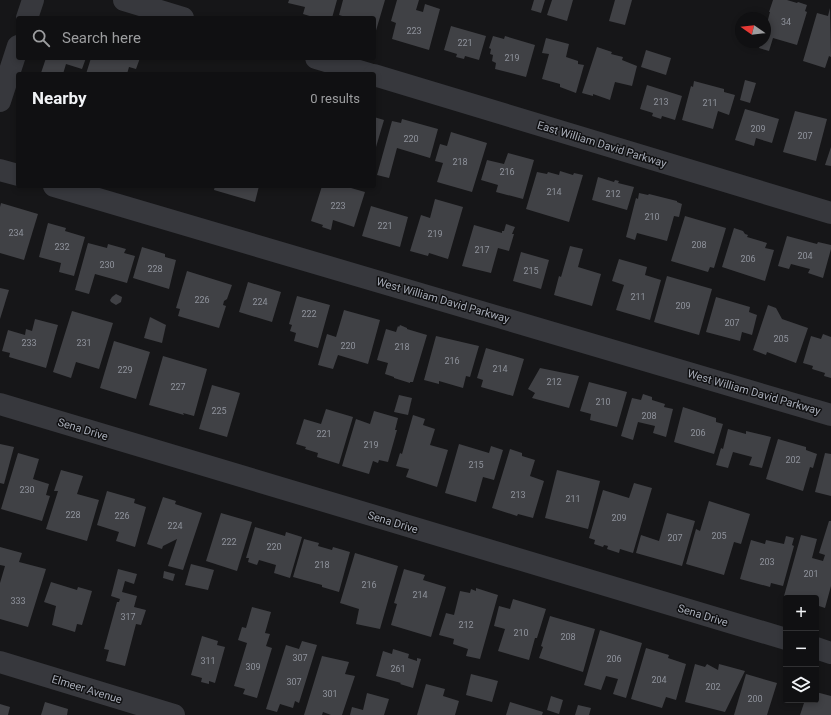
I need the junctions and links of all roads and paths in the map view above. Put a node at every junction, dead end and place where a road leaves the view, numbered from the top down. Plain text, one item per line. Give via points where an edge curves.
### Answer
1 (33, 0) edge
2 (124, 0) edge
3 (28, 16) edge
4 (176, 16) edge
5 (16, 52) edge
6 (323, 60) edge
7 (362, 72) edge
8 (376, 76) edge
9 (0, 101) edge
10 (0, 170) edge
11 (16, 174) edge
12 (61, 188) edge
13 (831, 213) edge
14 (0, 404) edge
15 (831, 415) edge
16 (783, 638) edge
17 (819, 649) edge
18 (831, 653) edge
19 (0, 662) edge
20 (174, 715) edge

1 - 3 street
2 - 4 street
5 - 9 street
6 - 7 street
8 - 13 street, East William David Parkway
10 - 11 street
12 - 15 street, West William David Parkway
14 - 16 street, Sena Drive
17 - 18 street
19 - 20 street, Elmeer Avenue

